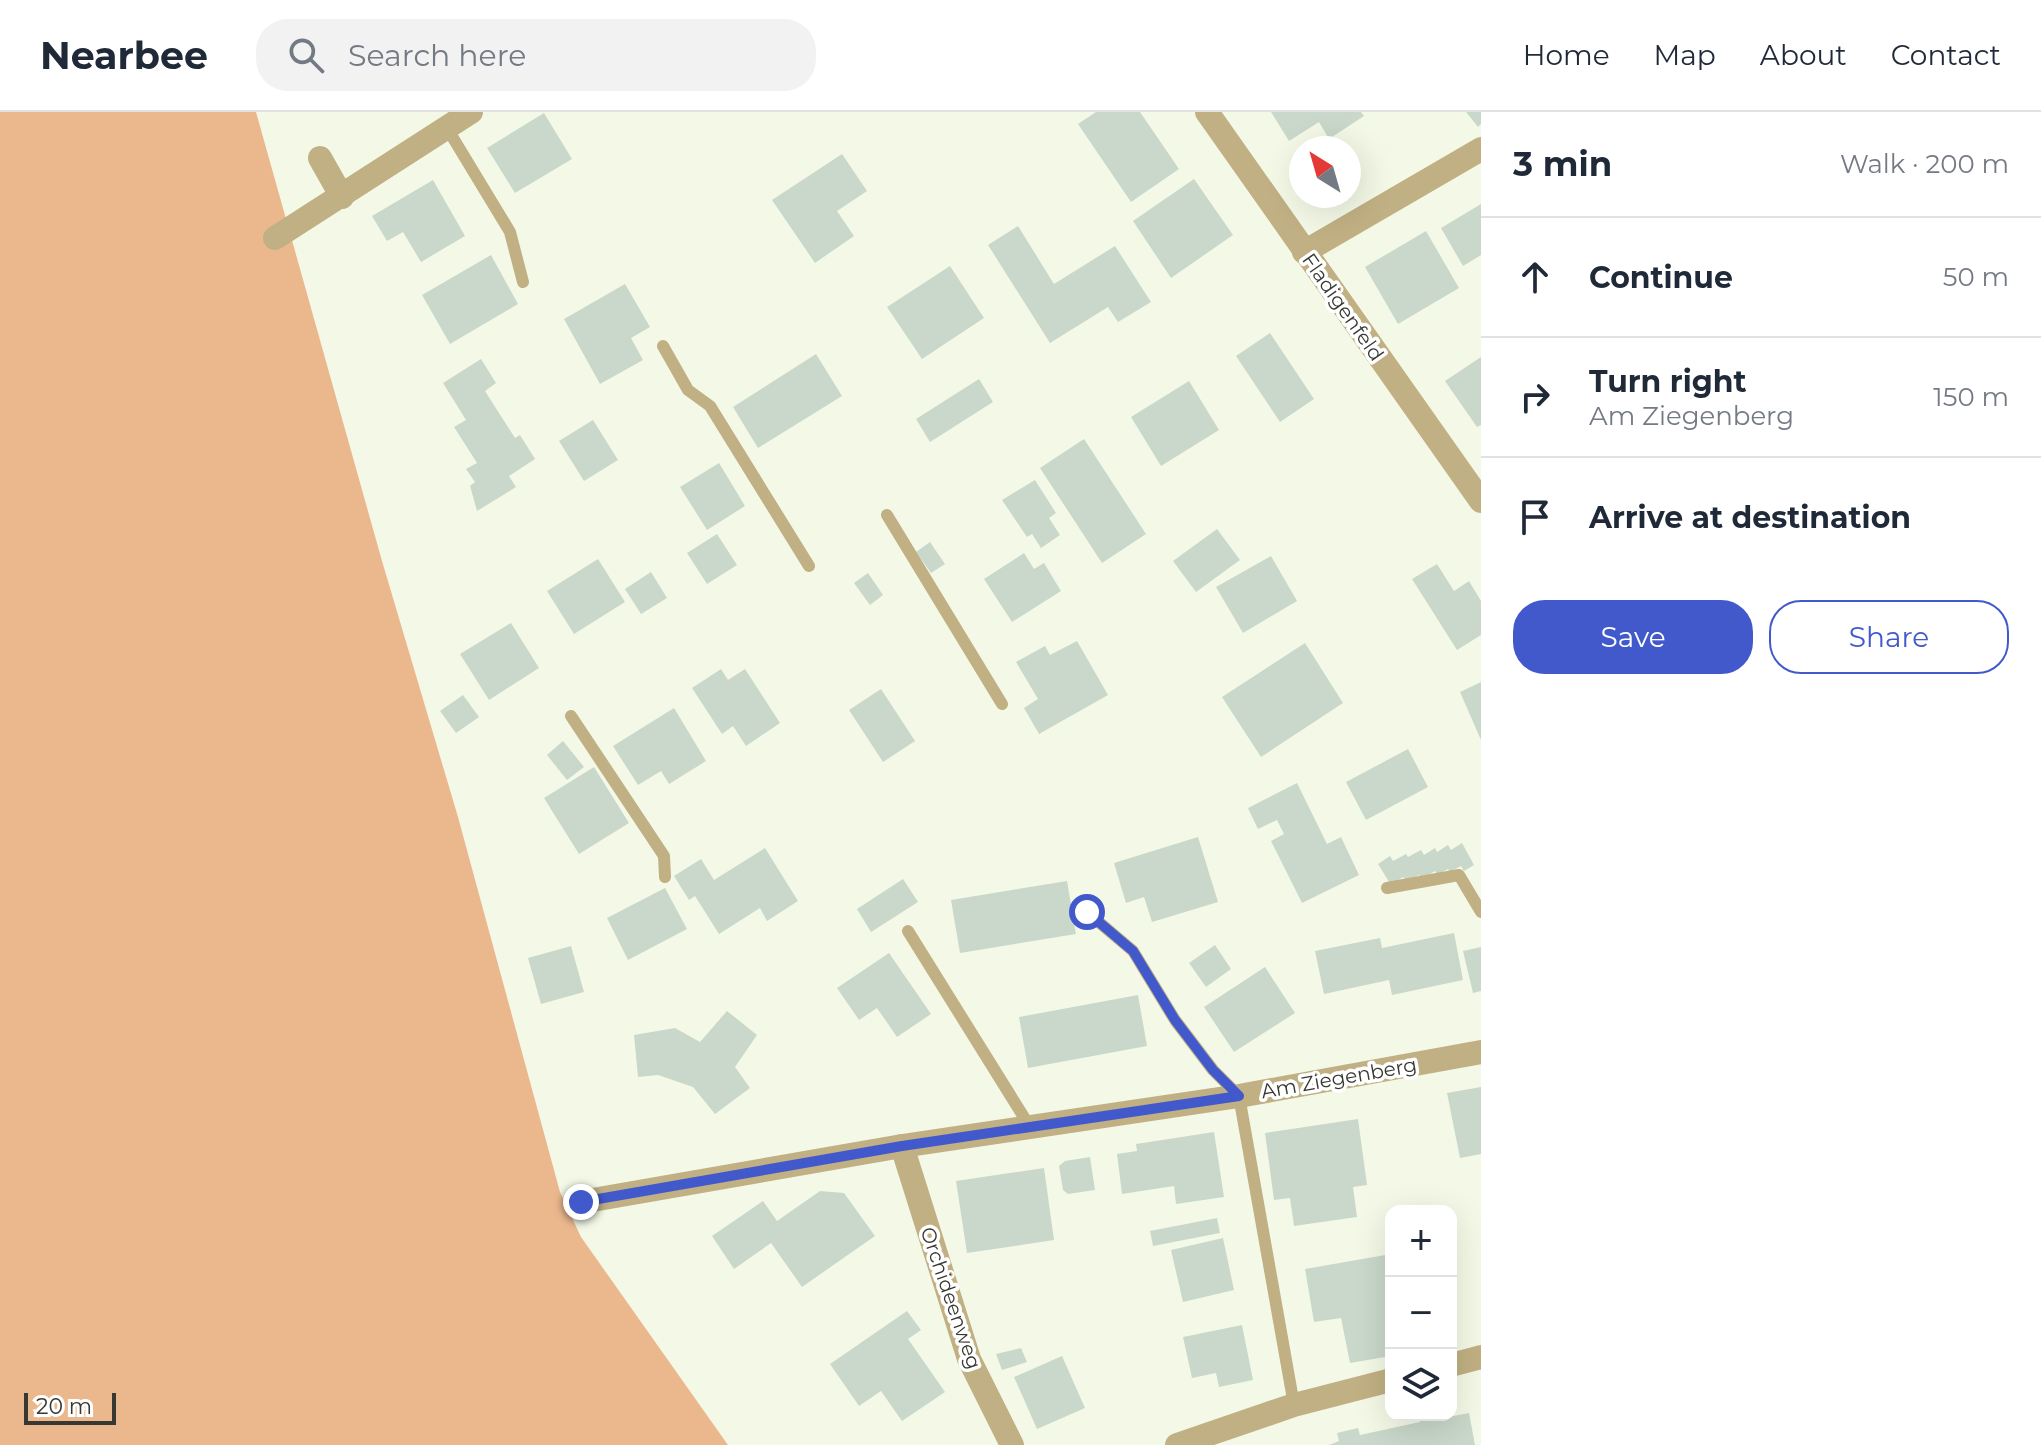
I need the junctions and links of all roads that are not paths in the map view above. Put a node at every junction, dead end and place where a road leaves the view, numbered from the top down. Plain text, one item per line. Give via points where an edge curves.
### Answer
1 (471, 112) edge
2 (1207, 112) edge
3 (447, 128) junction
4 (1481, 149) edge
5 (320, 158) dead end
6 (342, 197) junction
7 (275, 238) dead end
8 (1304, 252) junction
9 (523, 282) dead end
10 (663, 346) dead end
11 (1481, 501) edge
12 (887, 515) dead end
13 (809, 566) dead end
14 (1002, 704) dead end
15 (571, 716) dead end
16 (665, 877) dead end
17 (1387, 888) dead end
18 (1087, 912) dead end
19 (1481, 912) edge
20 (908, 931) dead end
21 (1481, 1052) edge
22 (1239, 1096) junction
23 (1030, 1127) junction
24 (902, 1146) junction
25 (581, 1202) dead end
26 (1481, 1357) edge
27 (1457, 1363) edge
28 (1385, 1382) edge
29 (1294, 1405) junction
30 (1012, 1445) edge
31 (1177, 1445) edge

1 - 3 street
2 - 8 street, Fladigenfeld
3 - 6 street
3 - 9 lane via 510,232
4 - 8 street
5 - 6 street
6 - 7 street
8 - 11 street, Fladigenfeld
10 - 13 lane via 688,390 710,406
12 - 14 lane
15 - 16 lane via 664,856
17 - 19 lane via 1459,875
18 - 22 lane via 1133,951 1175,1020
20 - 23 lane
21 - 22 street, Am Ziegenberg
22 - 23 street, Am Ziegenberg
22 - 29 lane
23 - 24 street, Am Ziegenberg
24 - 25 street, Am Ziegenberg
24 - 30 street, Orchideenweg via 969,1359
26 - 27 street
28 - 29 street
29 - 31 street

